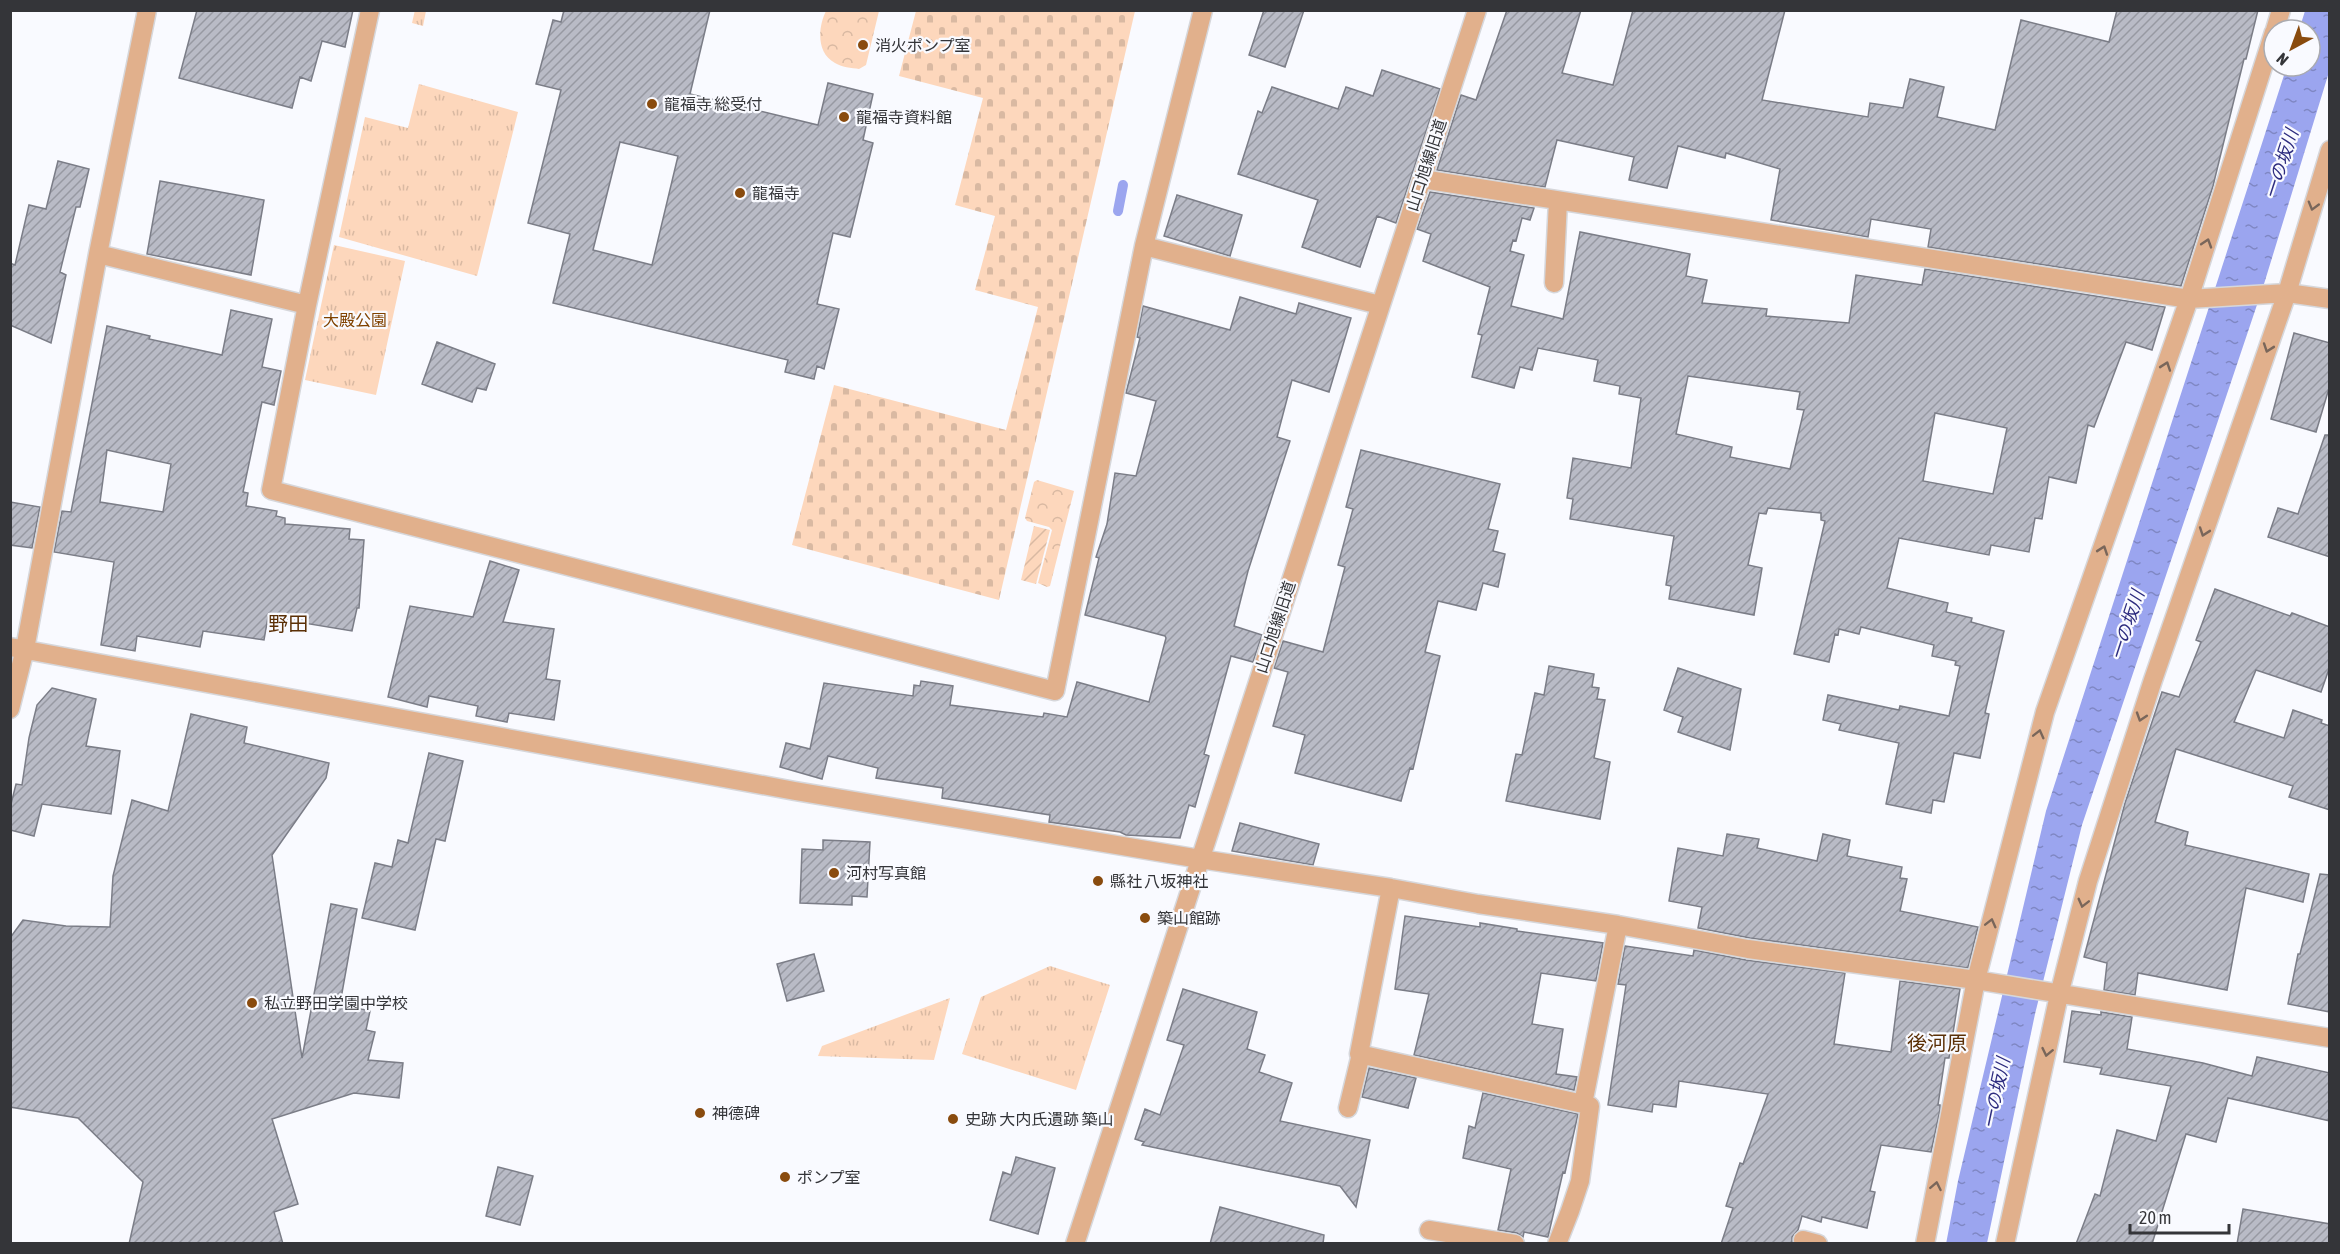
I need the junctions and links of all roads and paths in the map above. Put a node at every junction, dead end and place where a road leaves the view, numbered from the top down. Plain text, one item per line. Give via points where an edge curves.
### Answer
1 (147, 10) edge
2 (370, 10) edge
3 (1203, 10) edge
4 (1477, 10) edge
5 (2262, 73) edge
6 (2330, 150) edge
7 (1422, 179) junction
8 (1558, 201) junction
9 (1144, 246) junction
10 (98, 254) junction
11 (1554, 283) dead end
12 (2287, 293) junction
13 (2197, 299) junction
14 (2330, 299) edge
15 (307, 305) junction
16 (1380, 305) junction
17 (18, 648) edge
18 (10, 708) edge
19 (1200, 859) junction
20 (1391, 888) junction
21 (1618, 925) junction
22 (1985, 982) junction
23 (2052, 993) junction
24 (2330, 1038) edge
25 (1361, 1054) junction
26 (1583, 1104) junction
27 (1348, 1108) dead end
28 (1430, 1230) dead end
29 (1075, 1244) edge
30 (1515, 1244) edge
31 (1557, 1244) edge
32 (1924, 1244) edge
33 (2005, 1244) edge

1 - 10 street
2 - 15 street
3 - 9 street
4 - 7 street, 山口旭線旧道
13 -> 5 street
6 -> 12 street
7 - 8 street
7 - 16 street, 山口旭線旧道
8 - 11 street
8 - 13 street
9 - 15 street via 1055,692 271,490
9 - 16 street
10 - 15 street
10 - 17 street
12 - 13 street
12 - 14 street
12 -> 23 street via 2153,680
22 -> 13 street via 2045,712
16 - 19 street, 山口旭線旧道
17 - 18 street
17 - 19 street via 795,791
19 - 20 street
19 - 29 street, 山口旭線旧道
20 - 21 street
20 - 25 street
21 - 22 street via 1748,949
21 - 26 street
22 - 23 street
32 -> 22 street
23 - 24 street
23 -> 33 street
25 - 26 street
25 - 27 street
26 - 31 street via 1590,1106 1580,1181
28 - 30 street

